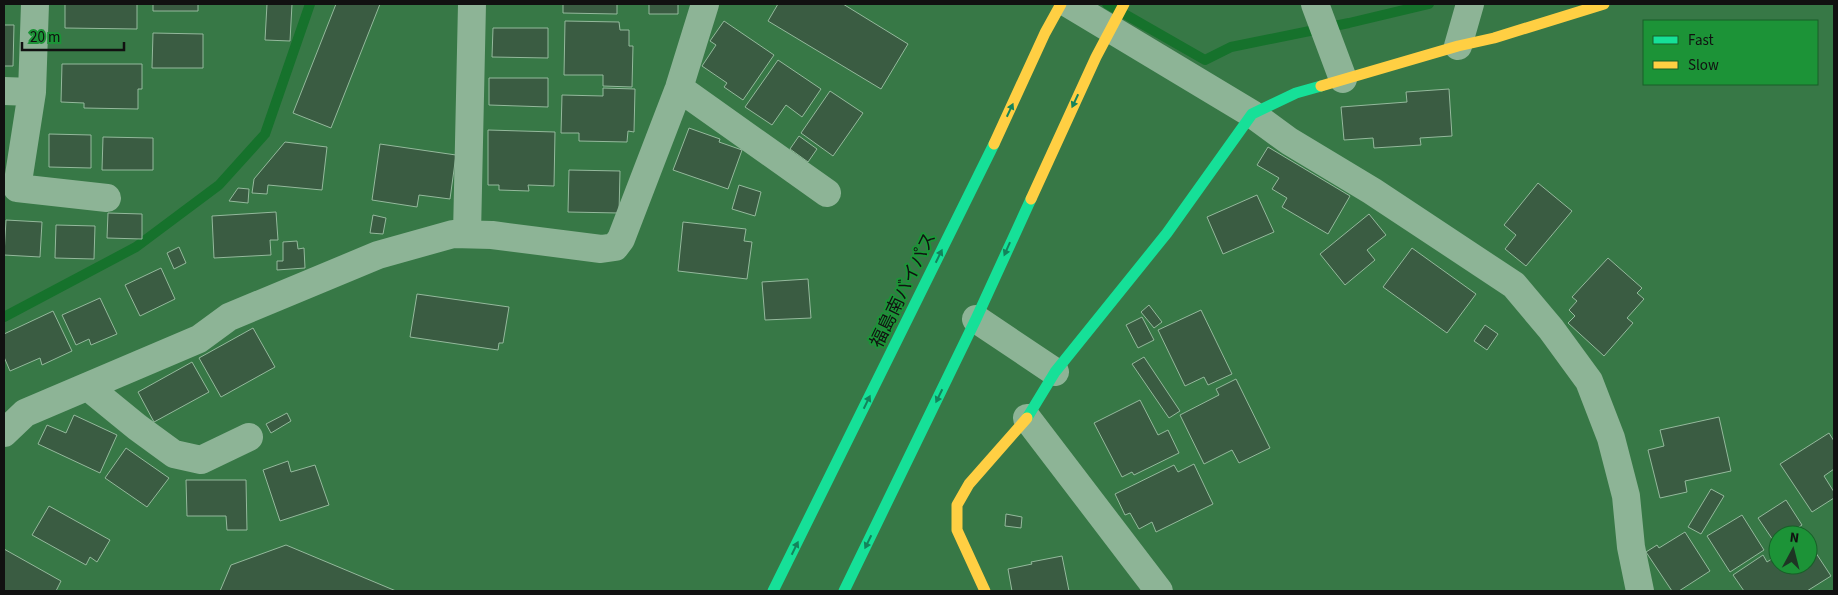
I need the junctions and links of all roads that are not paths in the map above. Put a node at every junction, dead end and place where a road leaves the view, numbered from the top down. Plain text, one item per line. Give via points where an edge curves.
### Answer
1 (35, 4) edge
2 (472, 4) edge
3 (705, 4) edge
4 (1061, 4) edge
5 (1069, 4) edge
6 (1124, 4) edge
7 (1315, 4) edge
8 (1470, 4) edge
9 (1590, 6) edge
10 (1458, 46) junction
11 (1343, 79) junction
12 (679, 88) junction
13 (4, 91) edge
14 (32, 92) junction
15 (1252, 114) junction
16 (827, 193) dead end
17 (107, 198) dead end
18 (467, 234) junction
19 (976, 319) junction
20 (1055, 372) junction
21 (88, 387) junction
22 (1027, 418) junction
23 (4, 433) edge
24 (249, 437) dead end
25 (773, 591) edge
26 (844, 591) edge
27 (985, 591) edge
28 (1159, 591) edge
29 (1640, 591) edge

1 - 14 street
2 - 18 street
3 - 12 street
25 -> 4 main road, 福島南バイパス via 974,187
5 - 15 street
6 -> 19 main road via 1096,57
7 - 11 street
8 - 10 street
9 - 10 main road via 1494,38
10 - 11 main road
11 - 15 main road via 1296,92
12 - 16 street
12 - 18 street via 621,239 615,247 601,249 492,234
13 - 14 street
14 - 17 street via 17,188
15 - 20 main road via 1167,233
15 - 29 street via 1514,285 1551,329 1589,381 1612,438 1626,496
18 - 21 street via 453,234 378,255 229,317 199,339
19 - 20 street
19 -> 26 main road
20 - 22 main road
21 - 23 street via 25,414
21 - 24 street via 174,454 201,460
22 - 27 main road via 969,484 957,505 957,530
22 - 28 street

